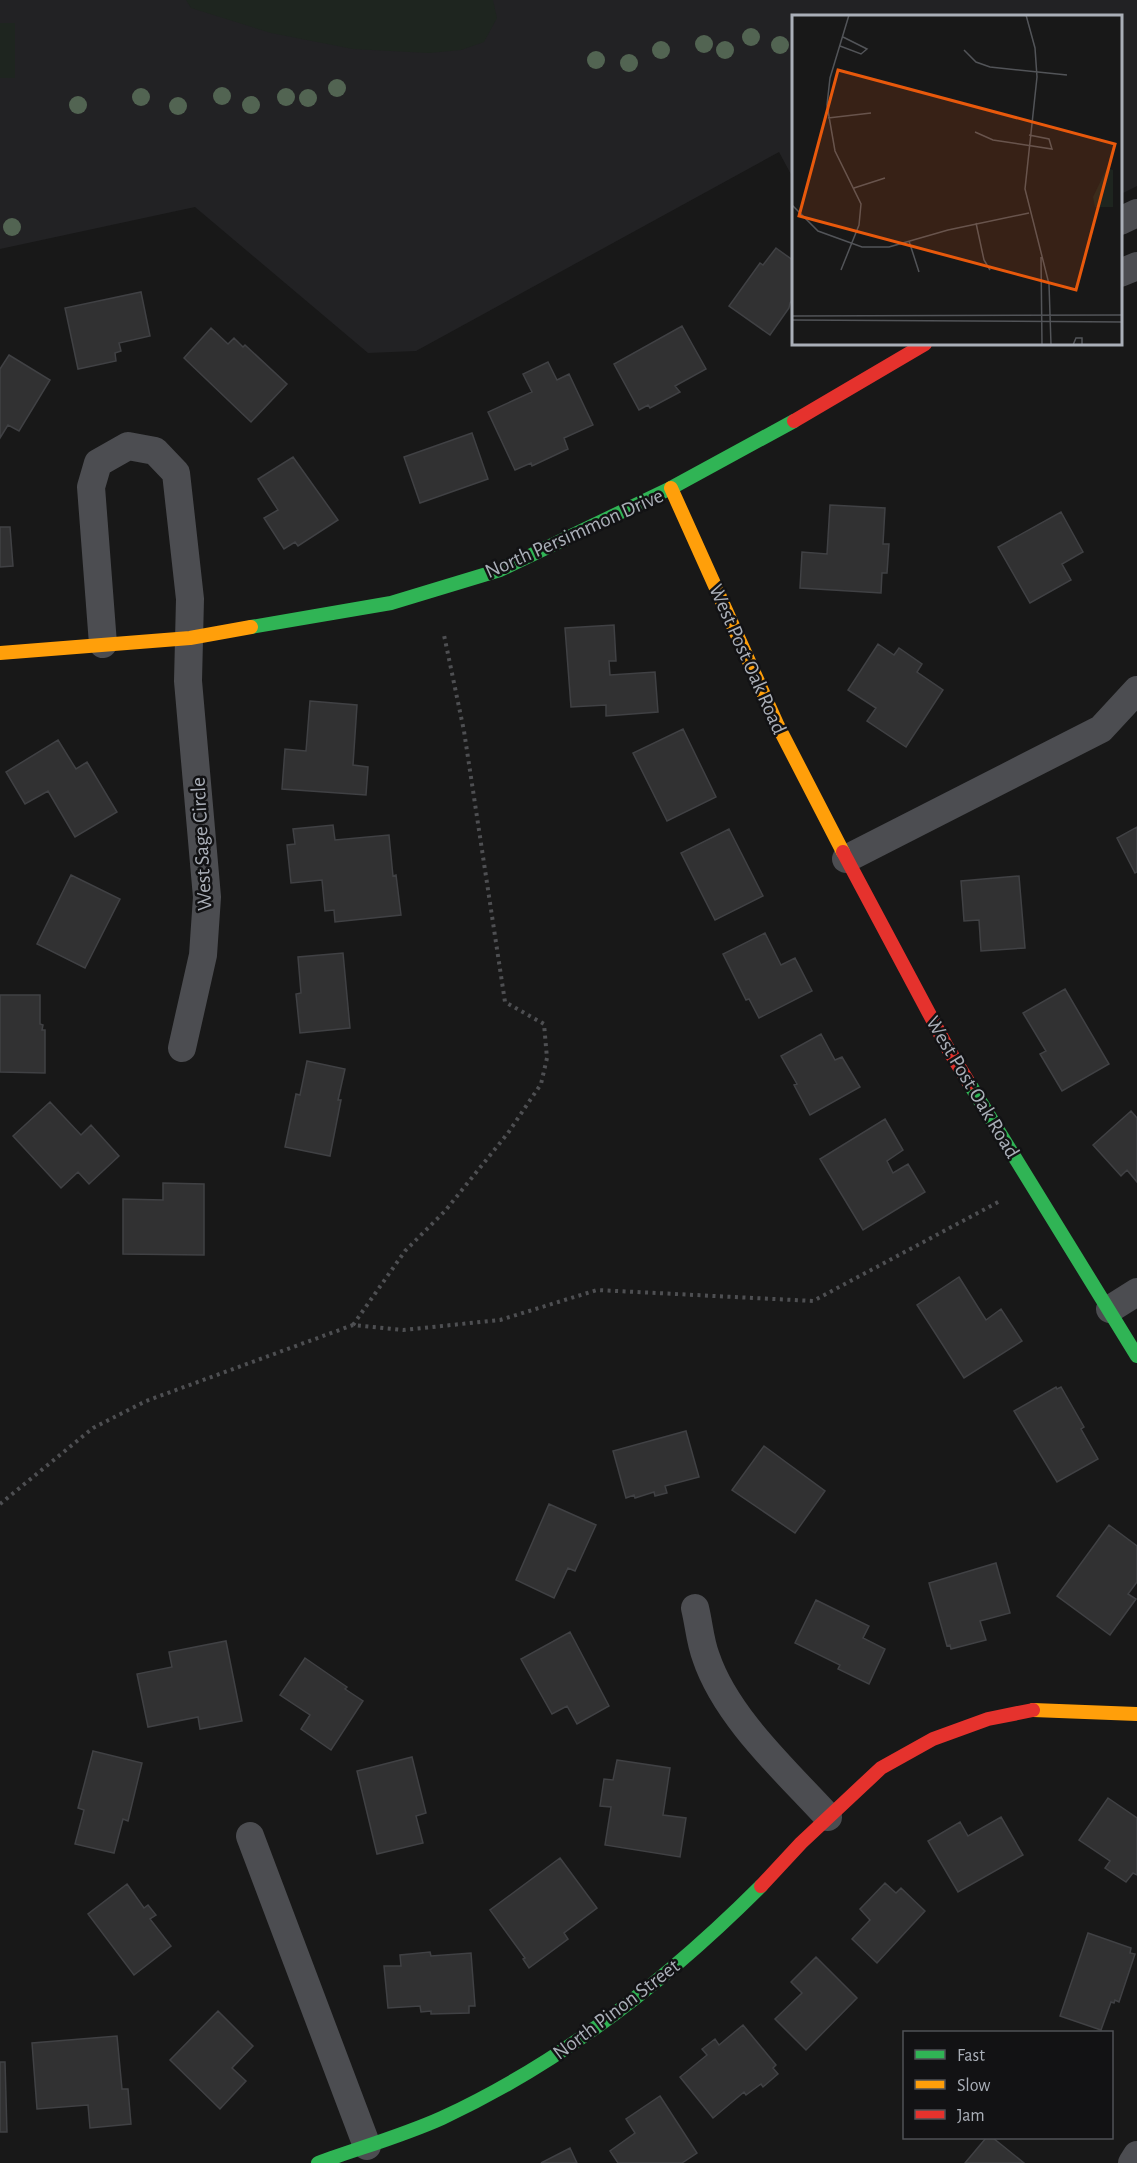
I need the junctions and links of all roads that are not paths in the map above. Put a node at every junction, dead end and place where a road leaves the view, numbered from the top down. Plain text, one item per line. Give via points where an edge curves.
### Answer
1 (1137, 213) edge
2 (1122, 220) edge
3 (1137, 266) edge
4 (1122, 272) edge
5 (924, 345) edge
6 (672, 488) junction
7 (190, 638) junction
8 (103, 644) junction
9 (0, 653) edge
10 (1137, 690) edge
11 (846, 859) junction
12 (182, 1048) dead end
13 (1137, 1292) edge
14 (1110, 1309) junction
15 (1137, 1356) edge
16 (695, 1608) dead end
17 (1137, 1714) edge
18 (828, 1817) junction
19 (250, 1836) dead end
20 (367, 2146) junction
21 (1137, 2155) edge
22 (318, 2163) edge
23 (1132, 2163) edge

1 - 2 street
3 - 4 street
5 - 6 street, North Persimmon Drive
6 - 7 street, North Persimmon Drive via 500,570 392,603
6 - 11 street, West Post Oak Road via 778,726
7 - 8 street, North Persimmon Drive
7 - 8 street via 190,599 176,473 155,451 128,446 98,463 91,488
7 - 12 street, West Sage Circle via 188,681 207,897 203,955
8 - 9 street, North Persimmon Drive
10 - 11 street via 1101,729
11 - 14 street, West Post Oak Road via 947,1047
13 - 14 street
14 - 15 street, West Post Oak Road
16 - 18 street via 706,1657 723,1694 751,1732
17 - 18 street, North Pinon Street via 1035,1710 988,1719 933,1738 882,1768
18 - 20 street, North Pinon Street via 712,1935 604,2023 531,2071 441,2118
19 - 20 street
20 - 22 street, North Pinon Street
21 - 23 street

